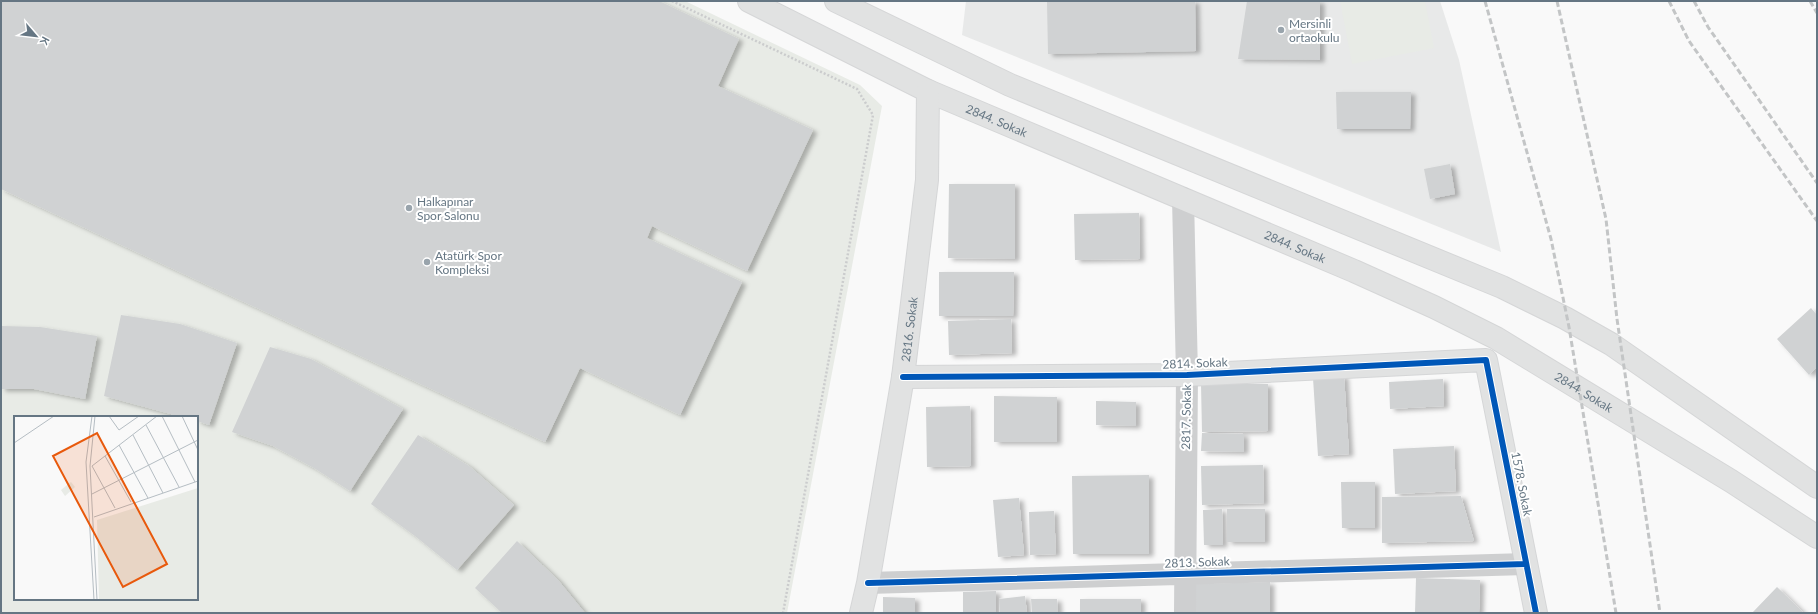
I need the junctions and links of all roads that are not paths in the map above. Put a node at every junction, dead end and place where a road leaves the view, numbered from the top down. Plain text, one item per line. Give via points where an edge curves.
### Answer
1 (749, 1) edge
2 (836, 1) edge
3 (928, 91) junction
4 (1183, 198) junction
5 (1486, 360) joint
6 (1187, 374) junction
7 (903, 377) junction
8 (1817, 487) edge
9 (1817, 537) edge
10 (1526, 564) junction
11 (1184, 573) junction
12 (868, 583) junction
13 (861, 613) edge
14 (1184, 613) edge
15 (1536, 613) edge

1 - 3 main road, 2844. Sokak
2 - 8 main road via 1010,85 1502,287 1566,318 1611,344
3 - 4 main road, 2844. Sokak
3 - 7 main road, 2816. Sokak via 927,180
4 - 6 street, 2817. Sokak
4 - 9 main road, 2844. Sokak via 1421,301 1496,338 1731,481
5 - 6 main road, 2814. Sokak
5 - 10 main road, 1578. Sokak
6 - 7 main road, 2814. Sokak
6 - 11 street, 2817. Sokak
7 - 12 main road, 2816. Sokak
10 - 11 street, 2813. Sokak
10 - 15 main road, 1578. Sokak
11 - 12 street, 2813. Sokak
11 - 14 street, 2817. Sokak
12 - 13 main road, 2816. Sokak

